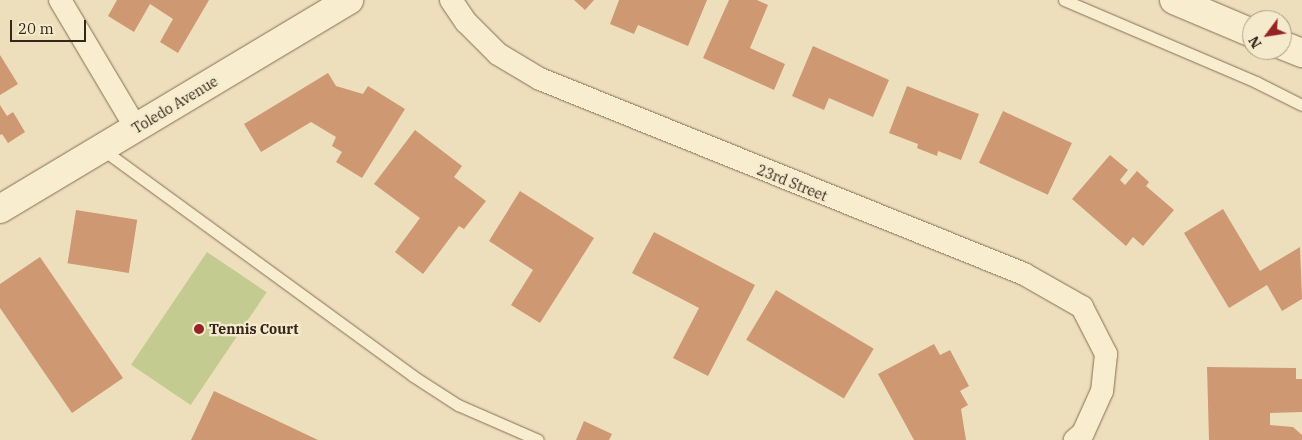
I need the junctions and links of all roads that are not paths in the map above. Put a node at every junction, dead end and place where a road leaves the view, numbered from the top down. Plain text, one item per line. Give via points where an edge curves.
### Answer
1 (60, 0) edge
2 (350, 0) edge
3 (451, 0) edge
4 (1064, 0) edge
5 (1174, 0) edge
6 (1242, 29) edge
7 (1302, 105) edge
8 (136, 128) junction
9 (102, 148) junction
10 (0, 209) edge
11 (538, 440) edge
12 (1076, 440) edge

1 - 8 street
2 - 8 street, Toledo Avenue
3 - 12 street, 23rd Street via 466,22 498,54 540,79 1024,274 1082,307 1106,354 1102,391 1083,433
4 - 7 lane
5 - 6 street
8 - 9 street, Toledo Avenue
9 - 10 street, Toledo Avenue
9 - 11 lane via 413,376 458,405

